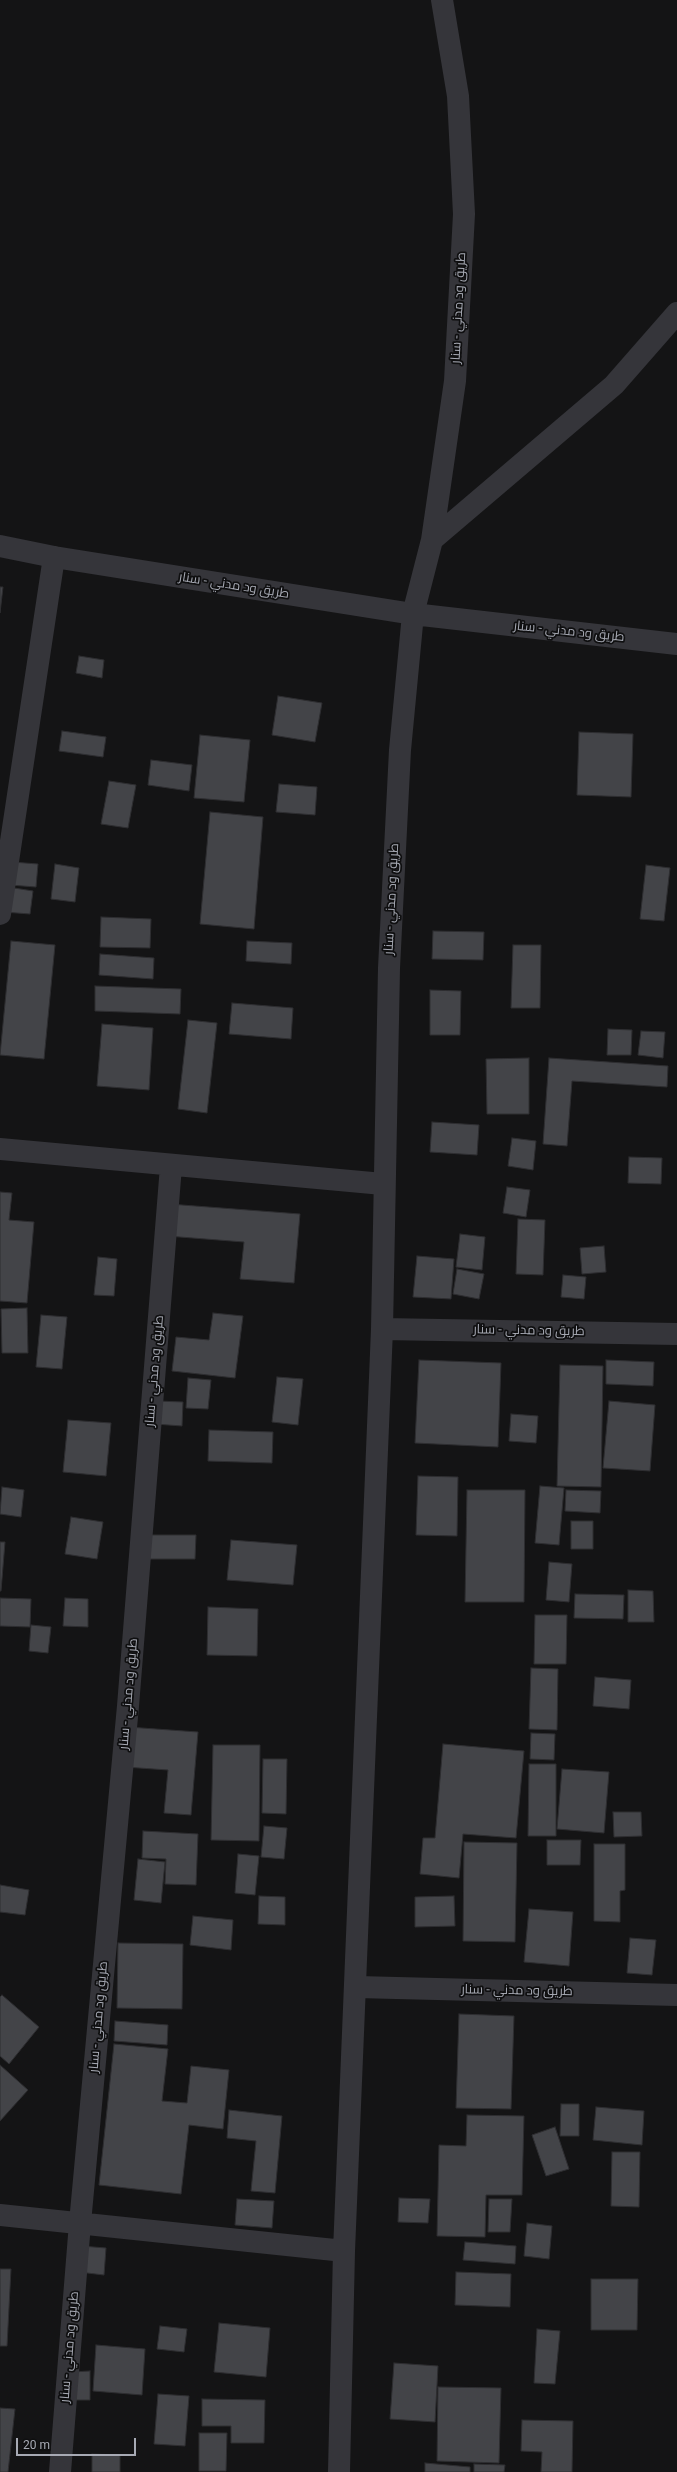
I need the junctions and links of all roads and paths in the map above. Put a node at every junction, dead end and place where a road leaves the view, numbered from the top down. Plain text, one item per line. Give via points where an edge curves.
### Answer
1 (442, 0) edge
2 (677, 313) edge
3 (432, 540) junction
4 (0, 546) edge
5 (54, 557) junction
6 (413, 614) junction
7 (677, 644) edge
8 (0, 914) edge
9 (0, 1149) edge
10 (172, 1166) junction
11 (383, 1184) junction
12 (382, 1329) junction
13 (677, 1334) edge
14 (357, 1987) junction
15 (677, 1995) edge
16 (0, 2215) edge
17 (80, 2223) junction
18 (344, 2251) junction
19 (60, 2472) edge
20 (339, 2472) edge

1 - 3 street, طريق ود مدني - سنار via 458,96 464,214 455,381
2 - 3 street via 614,385
3 - 6 street, طريق ود مدني - سنار
4 - 5 street, طريق ود مدني - سنار
5 - 6 street, طريق ود مدني - سنار
5 - 8 street
6 - 7 street, طريق ود مدني - سنار
6 - 11 street, طريق ود مدني - سنار via 400,750 389,968
9 - 10 street
10 - 11 street
10 - 17 street, طريق ود مدني - سنار via 129,1698
11 - 12 street, طريق ود مدني - سنار
12 - 13 street, طريق ود مدني - سنار
12 - 14 street, طريق ود مدني - سنار
14 - 15 street, طريق ود مدني - سنار
14 - 18 street, طريق ود مدني - سنار
16 - 17 street
17 - 18 street
17 - 19 street, طريق ود مدني - سنار
18 - 20 street, طريق ود مدني - سنار

